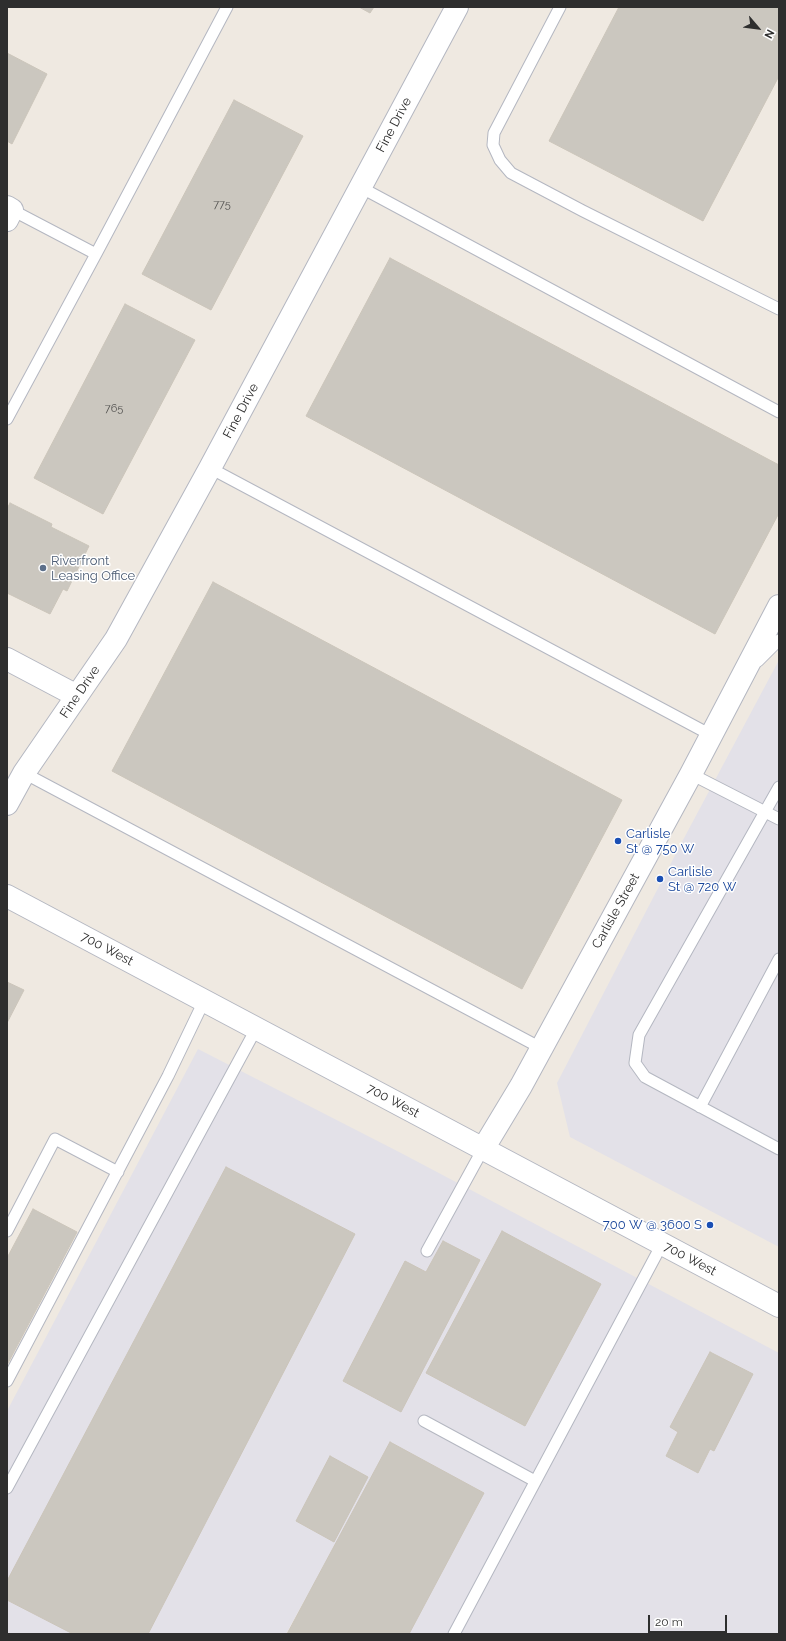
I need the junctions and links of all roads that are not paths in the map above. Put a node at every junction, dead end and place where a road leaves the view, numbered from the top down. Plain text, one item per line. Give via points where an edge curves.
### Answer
1 (227, 7) edge
2 (457, 7) edge
3 (560, 7) edge
4 (360, 187) junction
5 (9, 213) edge
6 (96, 254) junction
7 (779, 309) edge
8 (779, 412) edge
9 (7, 419) edge
10 (210, 468) junction
11 (779, 606) edge
12 (779, 640) edge
13 (7, 659) edge
14 (741, 678) junction
15 (77, 696) junction
16 (711, 735) junction
17 (24, 773) junction
18 (691, 774) junction
19 (779, 786) edge
20 (7, 804) edge
21 (765, 813) junction
22 (779, 820) edge
23 (7, 896) edge
24 (779, 959) edge
25 (204, 1001) junction
26 (256, 1029) junction
27 (541, 1048) junction
28 (700, 1107) junction
29 (483, 1149) junction
30 (779, 1149) edge
31 (118, 1172) junction
32 (7, 1231) edge
33 (662, 1244) junction
34 (427, 1251) dead end
35 (779, 1306) edge
36 (7, 1382) edge
37 (424, 1421) dead end
38 (535, 1481) junction
39 (7, 1488) edge
40 (454, 1634) edge

1 - 6 lane
2 - 4 street, Fine Drive
3 - 7 lane via 494,133 493,145 500,160 511,173
4 - 8 lane
4 - 10 street, Fine Drive
5 - 6 lane
6 - 9 lane
10 - 15 street, Fine Drive via 116,639
10 - 16 lane
11 - 14 street, Carlisle Street
12 - 14 lane
13 - 15 street
14 - 16 street, Carlisle Street
15 - 17 street, Fine Drive
16 - 18 street, Carlisle Street
17 - 20 street, Fine Drive
17 - 27 lane
18 - 21 lane
18 - 27 street, Carlisle Street
19 - 21 lane
21 - 22 lane
21 - 28 lane via 640,1035 635,1063 645,1077
23 - 25 street, 700 West
24 - 28 lane
25 - 26 street, 700 West
25 - 31 lane
26 - 29 street, 700 West
26 - 39 lane
27 - 29 street, Carlisle Street
28 - 30 lane
29 - 33 street, 700 West
29 - 34 lane
31 - 32 lane via 55,1139
31 - 36 lane
33 - 35 street, 700 West
33 - 38 lane
37 - 38 lane
38 - 40 lane

